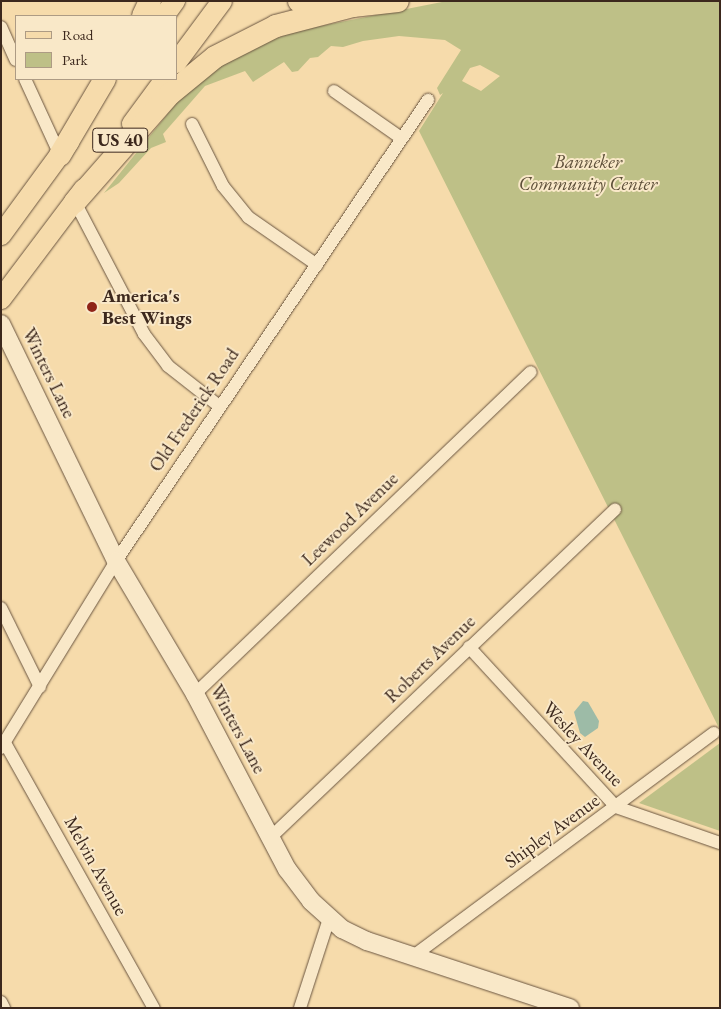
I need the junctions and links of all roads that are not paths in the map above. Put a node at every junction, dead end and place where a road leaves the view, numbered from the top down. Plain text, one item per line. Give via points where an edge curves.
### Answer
1 (150, 1) edge
2 (175, 1) edge
3 (222, 1) edge
4 (299, 1) edge
5 (398, 1) edge
6 (353, 6) junction
7 (143, 15) edge
8 (165, 15) edge
9 (1, 27) edge
10 (15, 58) edge
11 (178, 60) edge
12 (25, 80) edge
13 (104, 80) edge
14 (116, 80) edge
15 (164, 80) edge
16 (334, 91) dead end
17 (428, 100) dead end
18 (192, 124) dead end
19 (401, 138) junction
20 (60, 155) junction
21 (75, 202) junction
22 (1, 235) edge
23 (317, 265) junction
24 (1, 299) edge
25 (1, 324) edge
26 (531, 372) dead end
27 (219, 406) junction
28 (616, 509) dead end
29 (116, 561) junction
30 (1, 608) edge
31 (469, 647) junction
32 (40, 687) junction
33 (195, 694) junction
34 (714, 733) dead end
35 (3, 745) edge
36 (616, 807) junction
37 (271, 837) junction
38 (720, 844) edge
39 (329, 919) junction
40 (412, 957) junction
41 (1, 1002) edge
42 (4, 1008) edge
43 (154, 1008) edge
44 (300, 1008) edge
45 (570, 1008) edge

1 - 7 highway
2 - 8 main road
3 - 11 main road
4 - 6 highway
5 - 6 highway
6 - 21 highway via 276,26 246,38 215,57 170,94
9 - 10 street
12 - 20 street
13 - 20 highway
14 - 20 main road, US 40
15 - 21 main road, US 40
16 - 19 street
17 - 19 street, Old Frederick Road
18 - 23 street via 224,186 248,217
19 - 23 street, Old Frederick Road
20 - 22 main road, US 40
21 - 24 main road, US 40
21 - 27 street via 144,334 168,366
23 - 27 street, Old Frederick Road
25 - 29 street, Winters Lane
26 - 33 street, Leewood Avenue
27 - 29 street, Old Frederick Road
28 - 31 street, Roberts Avenue
29 - 32 street, Old Frederick Road
29 - 33 street, Winters Lane
30 - 32 street
31 - 36 street, Wesley Avenue
31 - 37 street, Roberts Avenue
32 - 35 street, Old Frederick Road
33 - 37 street, Winters Lane
34 - 36 street, Shipley Avenue
35 - 43 street, Melvin Avenue
36 - 38 street, Wesley Avenue
36 - 40 street, Shipley Avenue
37 - 39 street, Winters Lane via 298,886
39 - 40 street, Winters Lane via 367,941
39 - 44 street
40 - 45 street, Winters Lane
41 - 42 street

